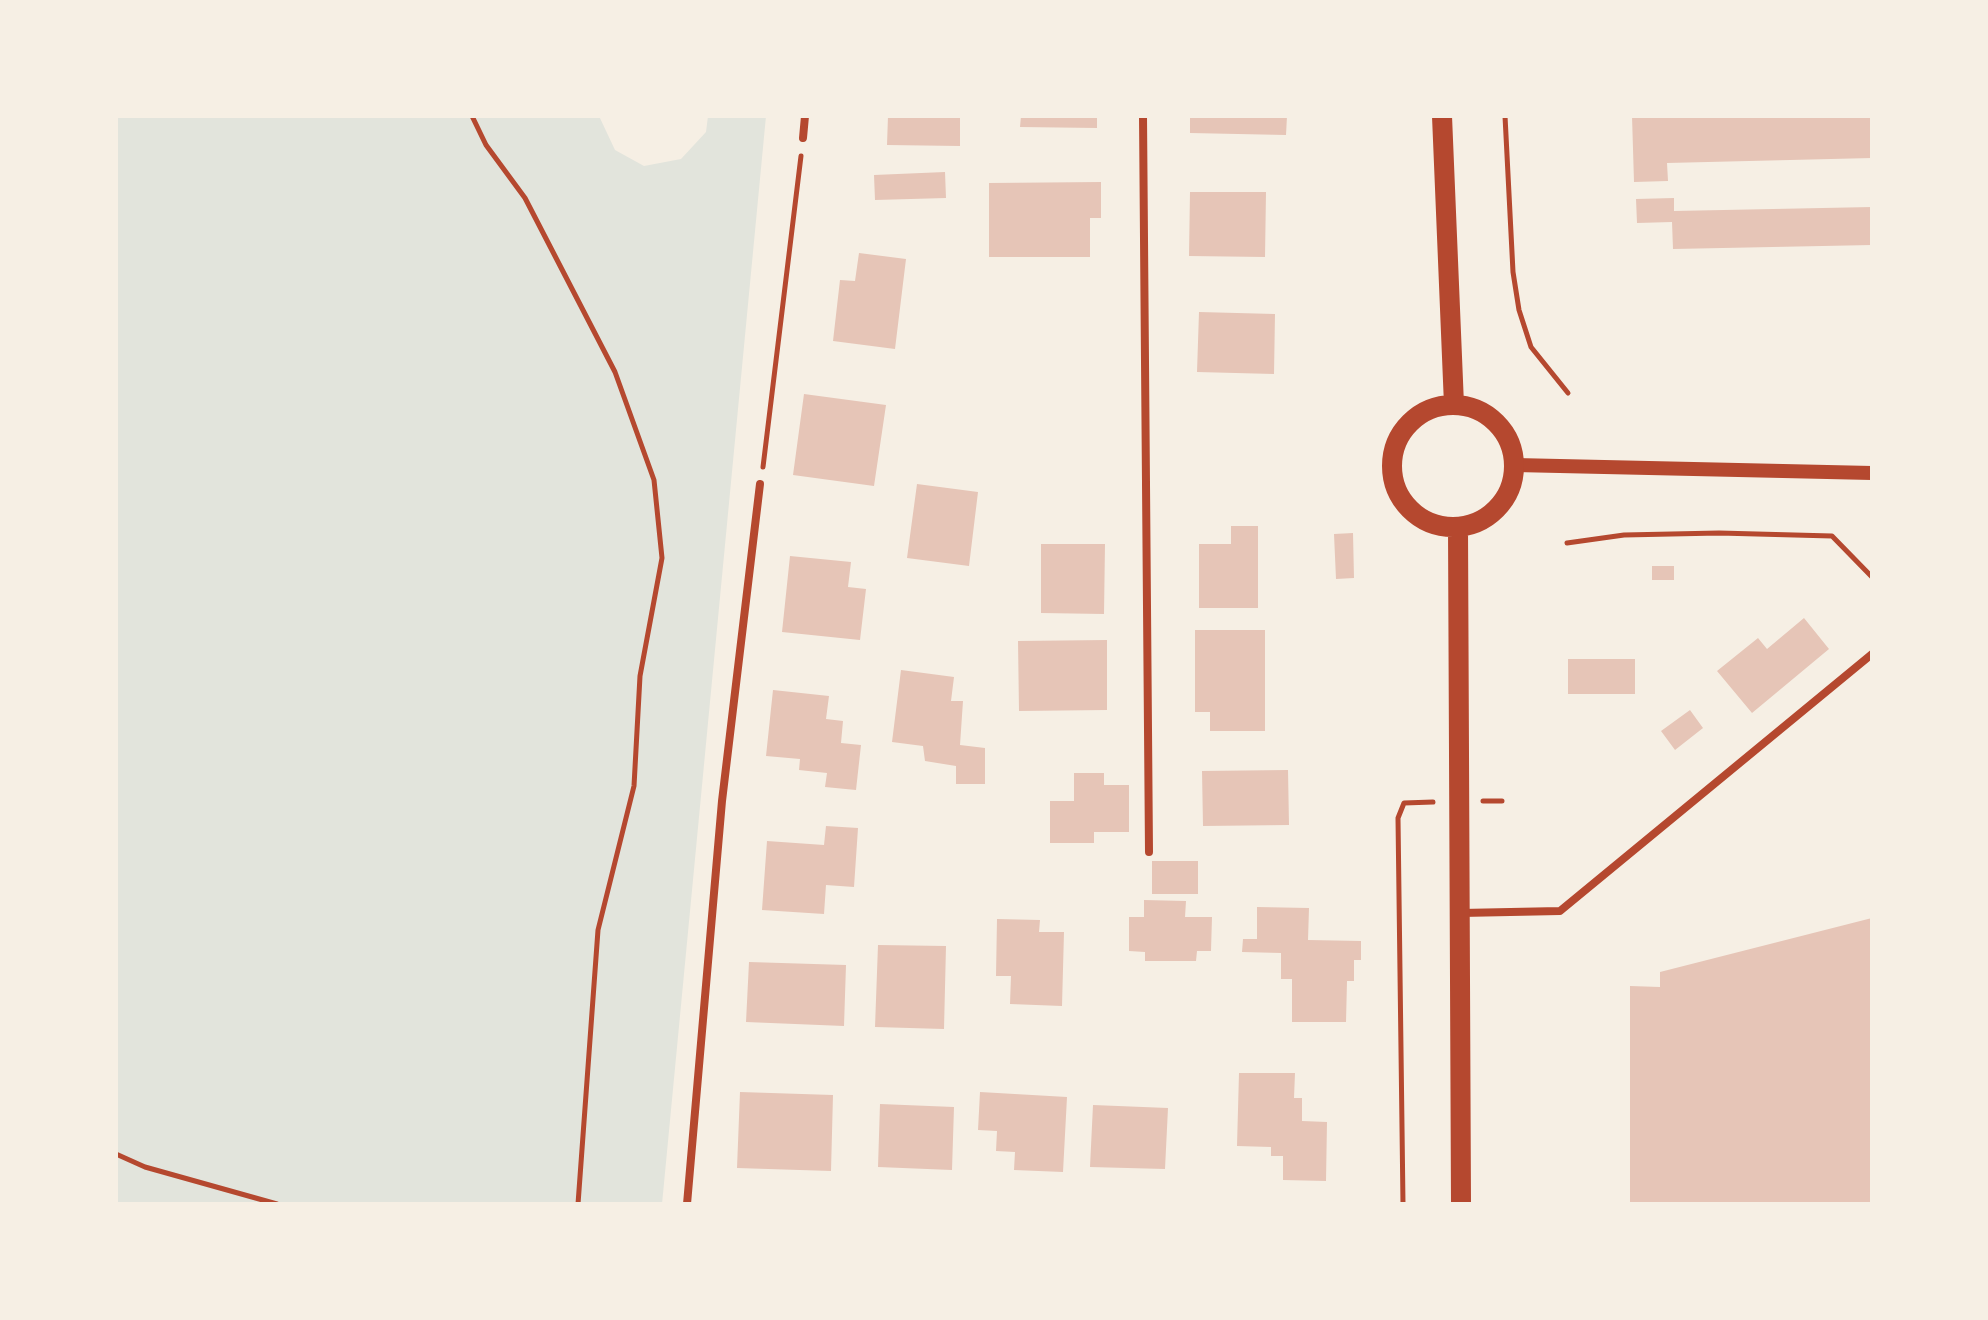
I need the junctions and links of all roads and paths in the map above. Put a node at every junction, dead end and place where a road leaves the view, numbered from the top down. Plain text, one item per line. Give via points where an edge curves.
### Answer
1 (472, 116) edge
2 (805, 116) edge
3 (1143, 116) edge
4 (1442, 116) edge
5 (1505, 116) edge
6 (803, 138) joint
7 (1568, 393) dead end
8 (1454, 405) junction
9 (1515, 465) junction
10 (1872, 473) edge
11 (760, 484) joint
12 (1458, 528) junction
13 (1567, 543) dead end
14 (1872, 577) edge
15 (1872, 654) edge
16 (1398, 818) dead end
17 (1149, 852) dead end
18 (1460, 913) junction
19 (116, 1154) edge
20 (277, 1204) edge
21 (578, 1204) edge
22 (687, 1204) edge
23 (1403, 1204) edge
24 (1461, 1204) edge

1 - 21 path via 525,198 615,372 654,480 662,558 640,676 634,786 598,930
2 - 6 street
3 - 17 street
4 - 8 main road
5 - 7 path via 1519,310 1531,347
6 - 11 path
8 - 9 main road via 1473,408 1503,430
8 - 12 main road via 1433,408 1414,419 1400,436 1393,457 1401,499 1436,525
9 - 10 street
9 - 12 main road via 1511,488 1498,508
11 - 22 street via 722,801
12 - 18 main road
13 - 14 path via 1624,535 1832,536
15 - 18 street via 1560,911
16 - 23 path
18 - 24 main road
19 - 20 path

